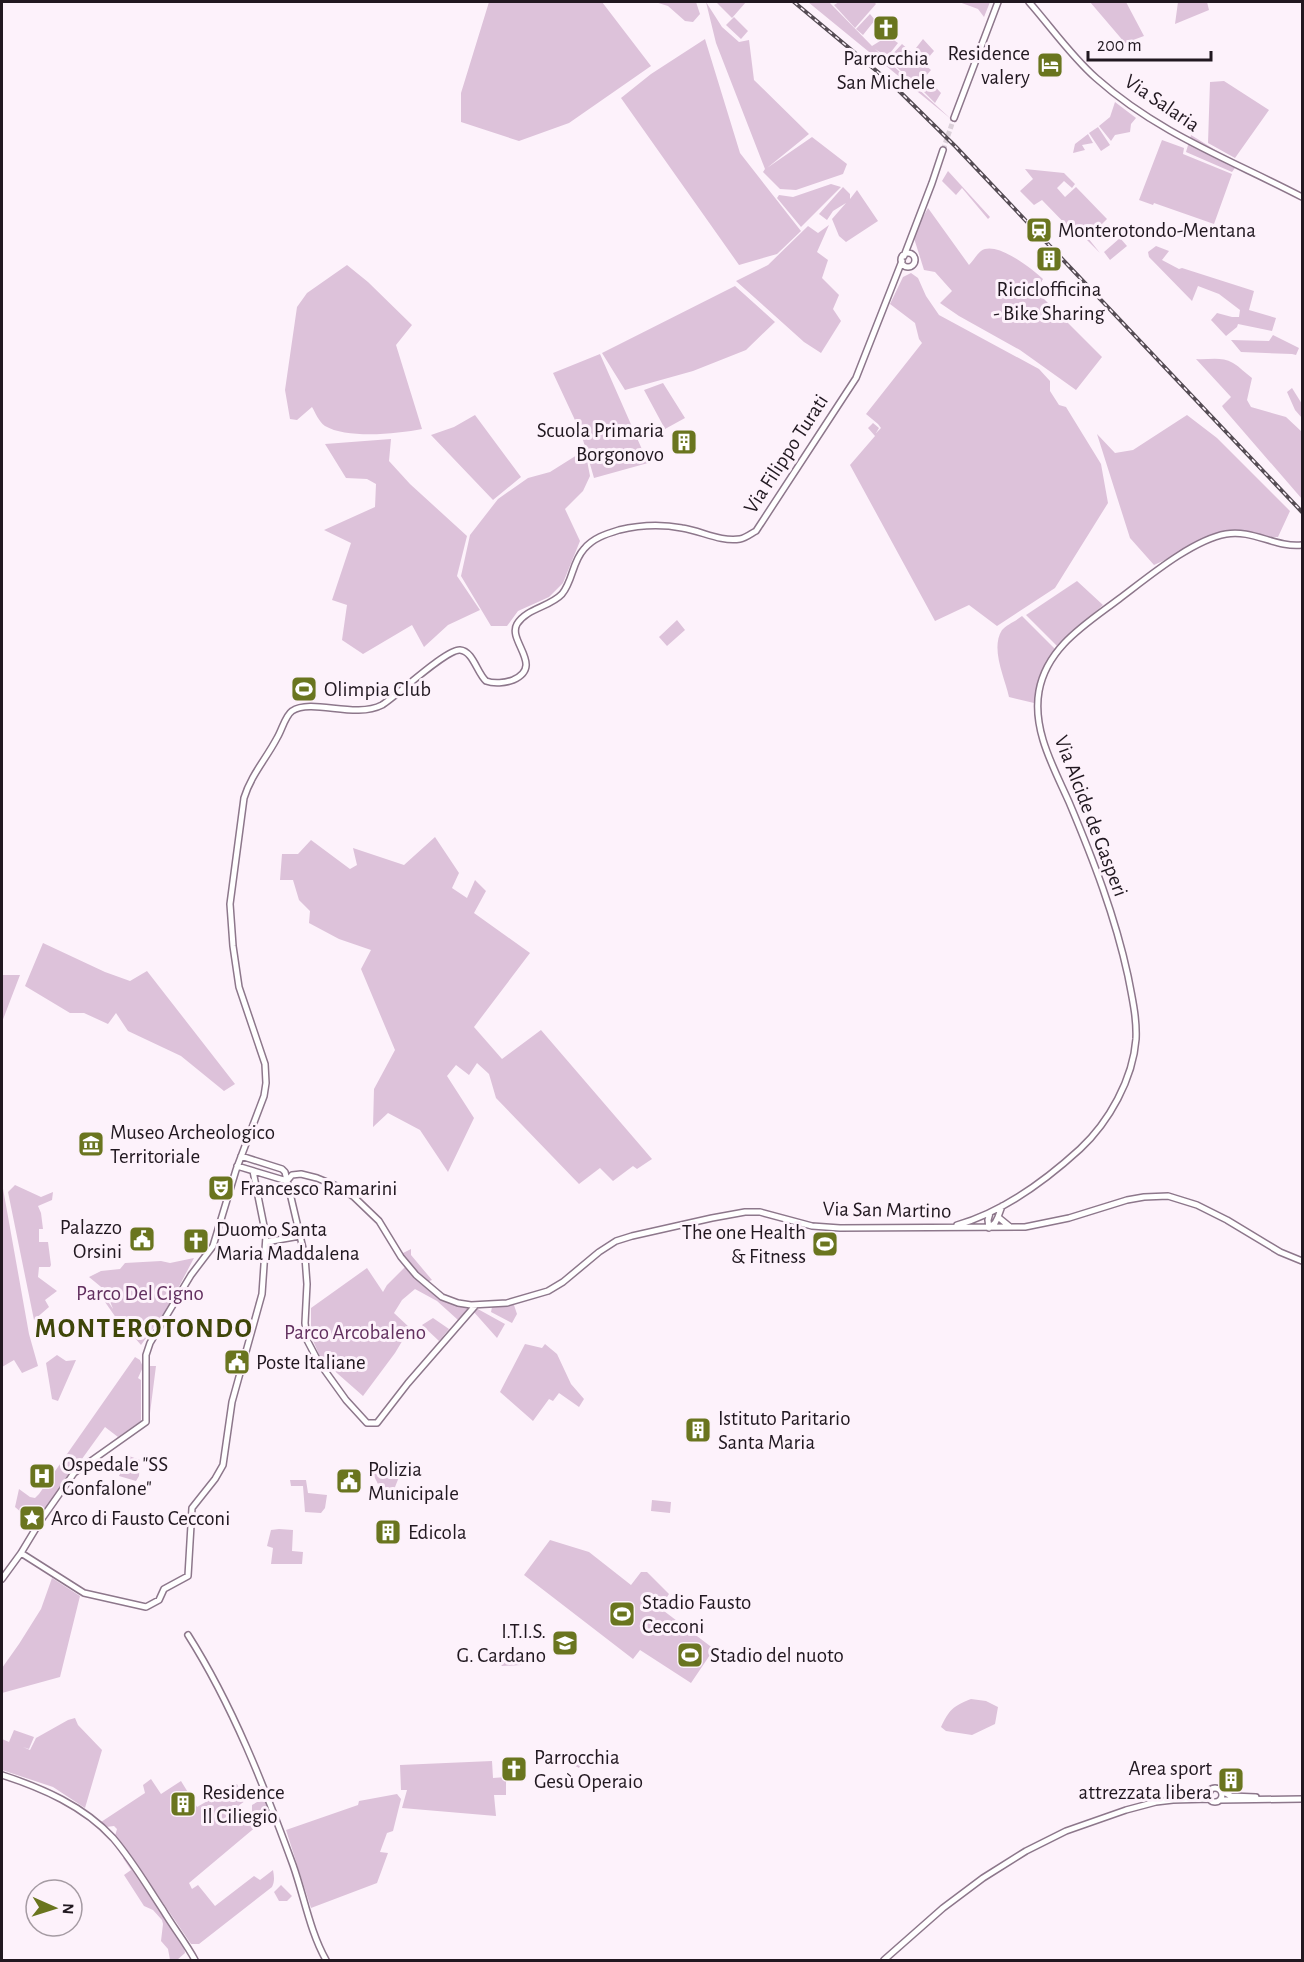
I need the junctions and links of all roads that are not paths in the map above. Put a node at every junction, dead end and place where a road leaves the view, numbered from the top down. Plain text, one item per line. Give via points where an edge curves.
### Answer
1 (999, 2) edge
2 (1029, 2) edge
3 (954, 118) tunnel mouth
4 (943, 150) tunnel mouth
5 (1302, 197) edge
6 (911, 236) junction
7 (914, 255) junction
8 (903, 258) junction
9 (906, 268) junction
10 (892, 284) junction
11 (1302, 545) edge
12 (241, 1156) junction
13 (237, 1166) junction
14 (254, 1175) junction
15 (287, 1181) junction
16 (1002, 1206) junction
17 (990, 1213) junction
18 (998, 1217) junction
19 (950, 1227) junction
20 (989, 1228) junction
21 (1020, 1228) junction
22 (300, 1236) junction
23 (266, 1242) junction
24 (1302, 1261) edge
25 (475, 1306) junction
26 (21, 1553) junction
27 (2, 1580) edge
28 (188, 1635) dead end
29 (2, 1775) edge
30 (1210, 1791) junction
31 (1222, 1791) junction
32 (1181, 1799) junction
33 (1210, 1799) junction
34 (1264, 1799) junction
35 (1302, 1799) edge
36 (1220, 1800) junction
37 (195, 1960) edge
38 (327, 1960) edge
39 (884, 1960) edge

1 - 3 main road
2 - 5 main road, Via Salaria via 1091,73 1131,105 1191,144
4 - 6 main road, Via Filippo Turati
6 - 7 main road
6 - 8 main road, Via Filippo Turati
7 - 8 main road via 909,252
7 - 9 main road, Via Filippo Turati via 913,264
8 - 9 main road
8 - 10 main road, Via Filippo Turati
9 - 10 main road, Via Filippo Turati
10 - 12 main road, Via Filippo Turati via 856,378 756,531 741,539 722,538 685,528 646,525 598,538 578,557 562,593 517,625 516,637 526,657 517,677 489,682 469,656 458,650 381,705 353,711 300,707 290,712 248,783 230,904 239,987 264,1060 266,1081 264,1098
11 - 16 main road, Via Alcide de Gasperi via 1283,545 1237,534 1206,541 1157,571 1065,641 1044,672 1038,701 1041,734 1094,861 1116,928 1132,995 1136,1041 1119,1095 1096,1132 1056,1170
12 - 13 main road
12 - 15 main road via 282,1169
13 - 14 main road
13 - 26 main road via 213,1248 191,1275 146,1355 146,1422 69,1479
14 - 15 main road
14 - 23 main road
15 - 22 main road
15 - 25 main road via 293,1174 307,1175 339,1187 379,1221 410,1269 433,1290 448,1299
16 - 17 main road, Via Alcide de Gasperi
16 - 18 main road
17 - 19 main road, Via Alcide de Gasperi
17 - 20 main road
18 - 20 main road
18 - 21 main road via 1005,1224
19 - 20 main road, Via San Martino
19 - 25 main road, Via San Martino via 840,1228 812,1226 765,1212 732,1214 622,1239 551,1289 507,1303
20 - 21 main road, Via San Martino
21 - 24 main road, Via San Martino via 1127,1200 1171,1197 1197,1205
22 - 23 main road
22 - 25 main road via 306,1264 308,1341 346,1400 367,1423 377,1424 406,1384
23 - 26 main road via 261,1301 232,1402 222,1467 192,1508 188,1576 147,1606 84,1593
26 - 27 main road
28 - 38 main road via 253,1760 307,1904 316,1939
29 - 37 main road via 62,1800 107,1832 139,1873
30 - 31 main road
30 - 32 main road
30 - 33 main road
31 - 34 main road via 1231,1796
31 - 36 main road
32 - 33 main road
32 - 39 main road via 1126,1810 1066,1831 1026,1851 954,1899
33 - 36 main road
34 - 35 main road
34 - 36 main road

